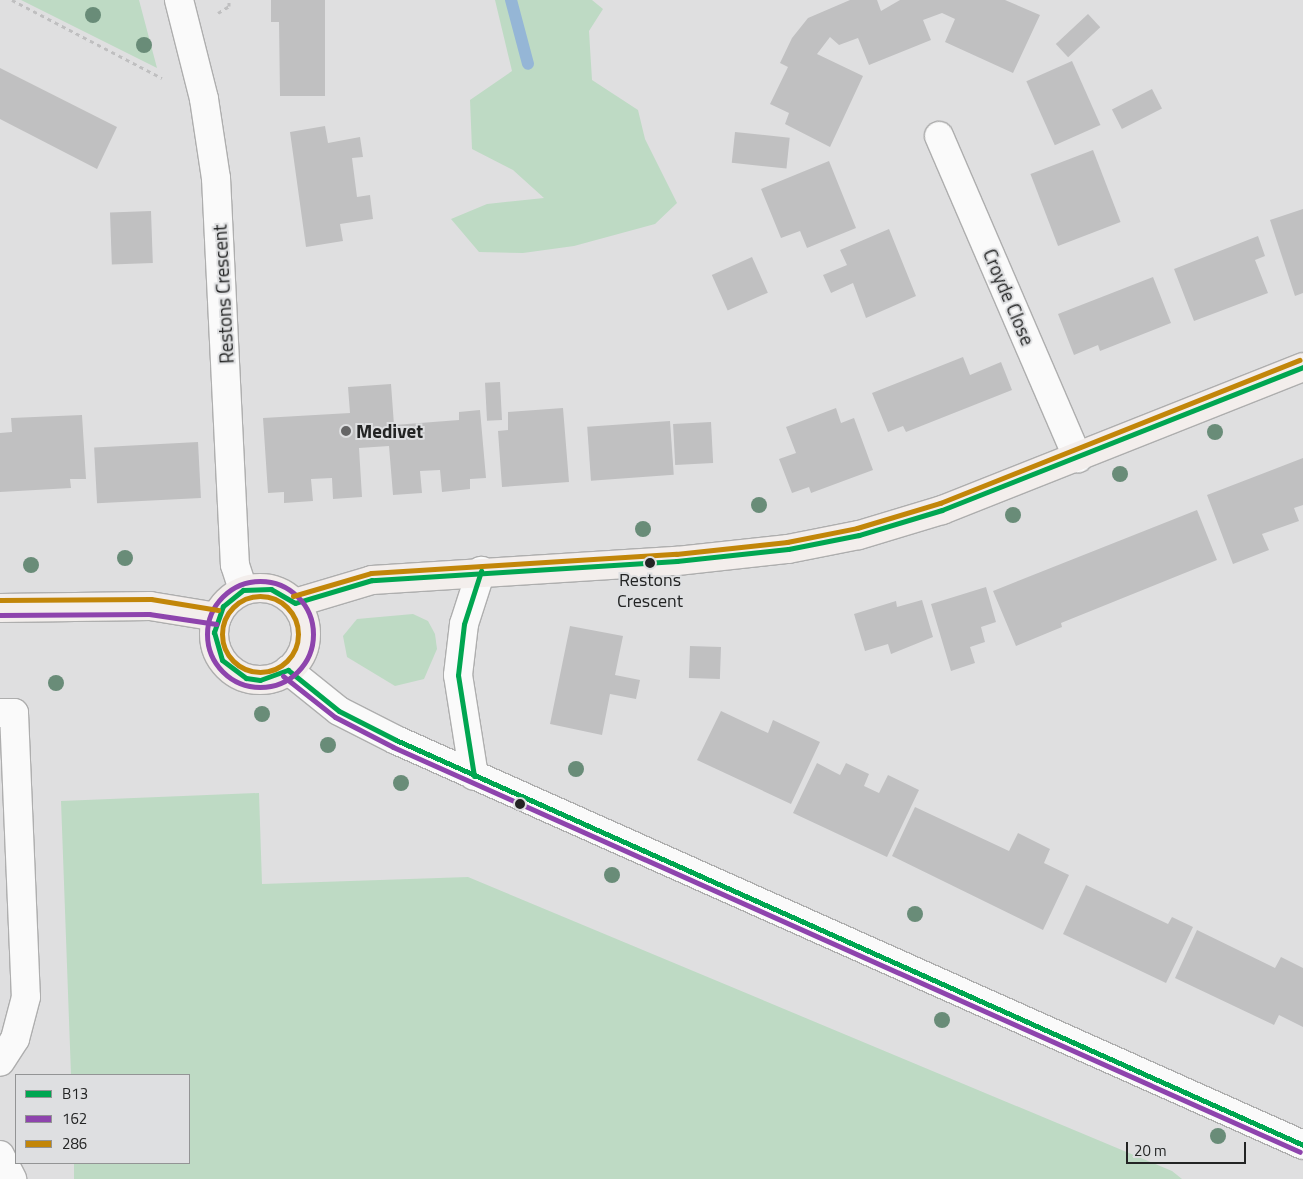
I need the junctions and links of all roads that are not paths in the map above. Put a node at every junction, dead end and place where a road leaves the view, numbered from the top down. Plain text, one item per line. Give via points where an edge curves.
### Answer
1 (179, 0) edge
2 (940, 136) dead end
3 (1303, 367) edge
4 (1078, 458) junction
5 (481, 571) junction
6 (243, 590) junction
7 (294, 603) junction
8 (0, 608) edge
9 (217, 617) junction
10 (288, 670) junction
11 (0, 713) edge
12 (474, 776) junction
13 (7, 1033) edge
14 (0, 1062) edge
15 (1303, 1145) edge
16 (0, 1155) edge
17 (12, 1179) edge

1 - 6 street, Restons Crescent via 204,99 222,264 235,565
2 - 4 street, Croyde Close
3 - 4 main road
4 - 5 main road via 942,510 788,549 677,561
5 - 7 main road via 348,584
5 - 12 street via 464,624 458,675
6 - 7 main road via 271,589
6 - 9 main road
7 - 10 main road via 306,631 299,659
8 - 9 main road via 150,606
9 - 10 main road via 216,647 233,671 260,680
10 - 12 street via 339,711
11 - 13 street via 14,713 26,997
12 - 15 street
13 - 14 street
16 - 17 street

